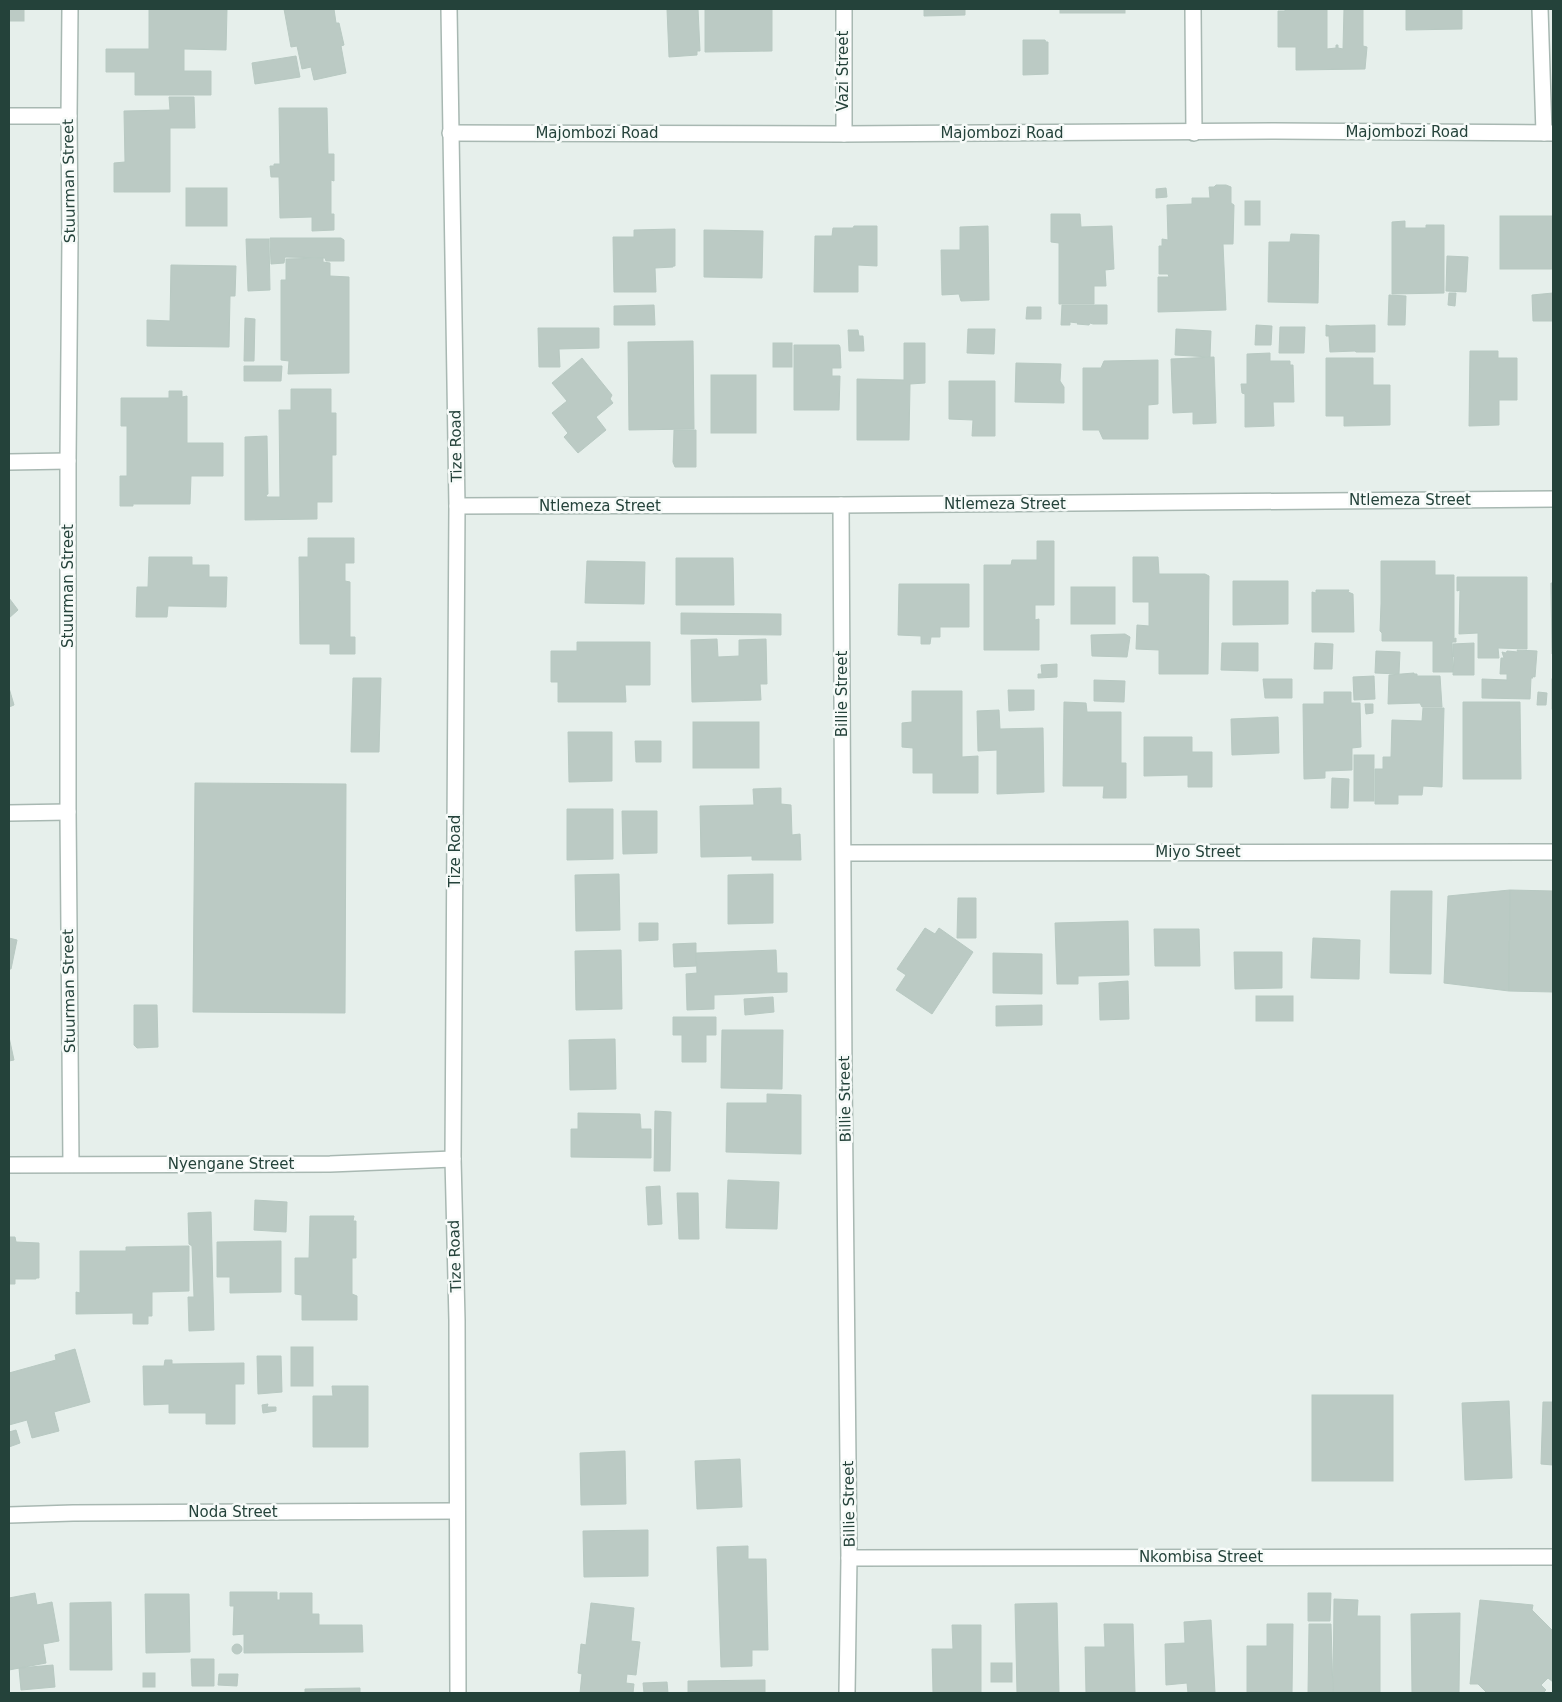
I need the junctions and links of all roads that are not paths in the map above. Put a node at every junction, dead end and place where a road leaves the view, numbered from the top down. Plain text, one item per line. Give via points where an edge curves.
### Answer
1 (70, 9) edge
2 (449, 9) edge
3 (844, 9) edge
4 (1193, 9) edge
5 (1540, 9) edge
6 (9, 116) edge
7 (69, 116) junction
8 (450, 133) junction
9 (1194, 133) junction
10 (1549, 133) edge
11 (844, 134) junction
12 (68, 461) junction
13 (9, 462) edge
14 (1553, 499) edge
15 (841, 505) junction
16 (457, 506) junction
17 (68, 812) junction
18 (9, 813) edge
19 (844, 852) junction
20 (1553, 852) edge
21 (453, 1160) junction
22 (9, 1164) edge
23 (71, 1164) junction
24 (457, 1511) junction
25 (9, 1515) edge
26 (1553, 1556) edge
27 (849, 1558) junction
28 (458, 1693) edge
29 (848, 1693) edge

1 - 7 street, Stuurman Street
2 - 8 street, Tize Road
3 - 11 street, Vazi Street
4 - 9 street
5 - 10 street
6 - 7 street
7 - 12 street, Stuurman Street
8 - 11 street, Majombozi Road
8 - 16 street, Tize Road
9 - 10 street, Majombozi Road
9 - 11 street, Majombozi Road
12 - 13 street
12 - 17 street, Stuurman Street
14 - 15 street, Ntlemeza Street
15 - 16 street, Ntlemeza Street
15 - 19 street, Billie Street
16 - 21 street, Tize Road
17 - 18 street
17 - 23 street, Stuurman Street
19 - 20 street, Miyo Street
19 - 27 street, Billie Street
21 - 23 street, Nyengane Street via 330,1164
21 - 24 street, Tize Road
22 - 23 street, Nyengane Street
24 - 25 street, Noda Street
24 - 28 street, Tize Road
26 - 27 street, Nkombisa Street
27 - 29 street, Billie Street

